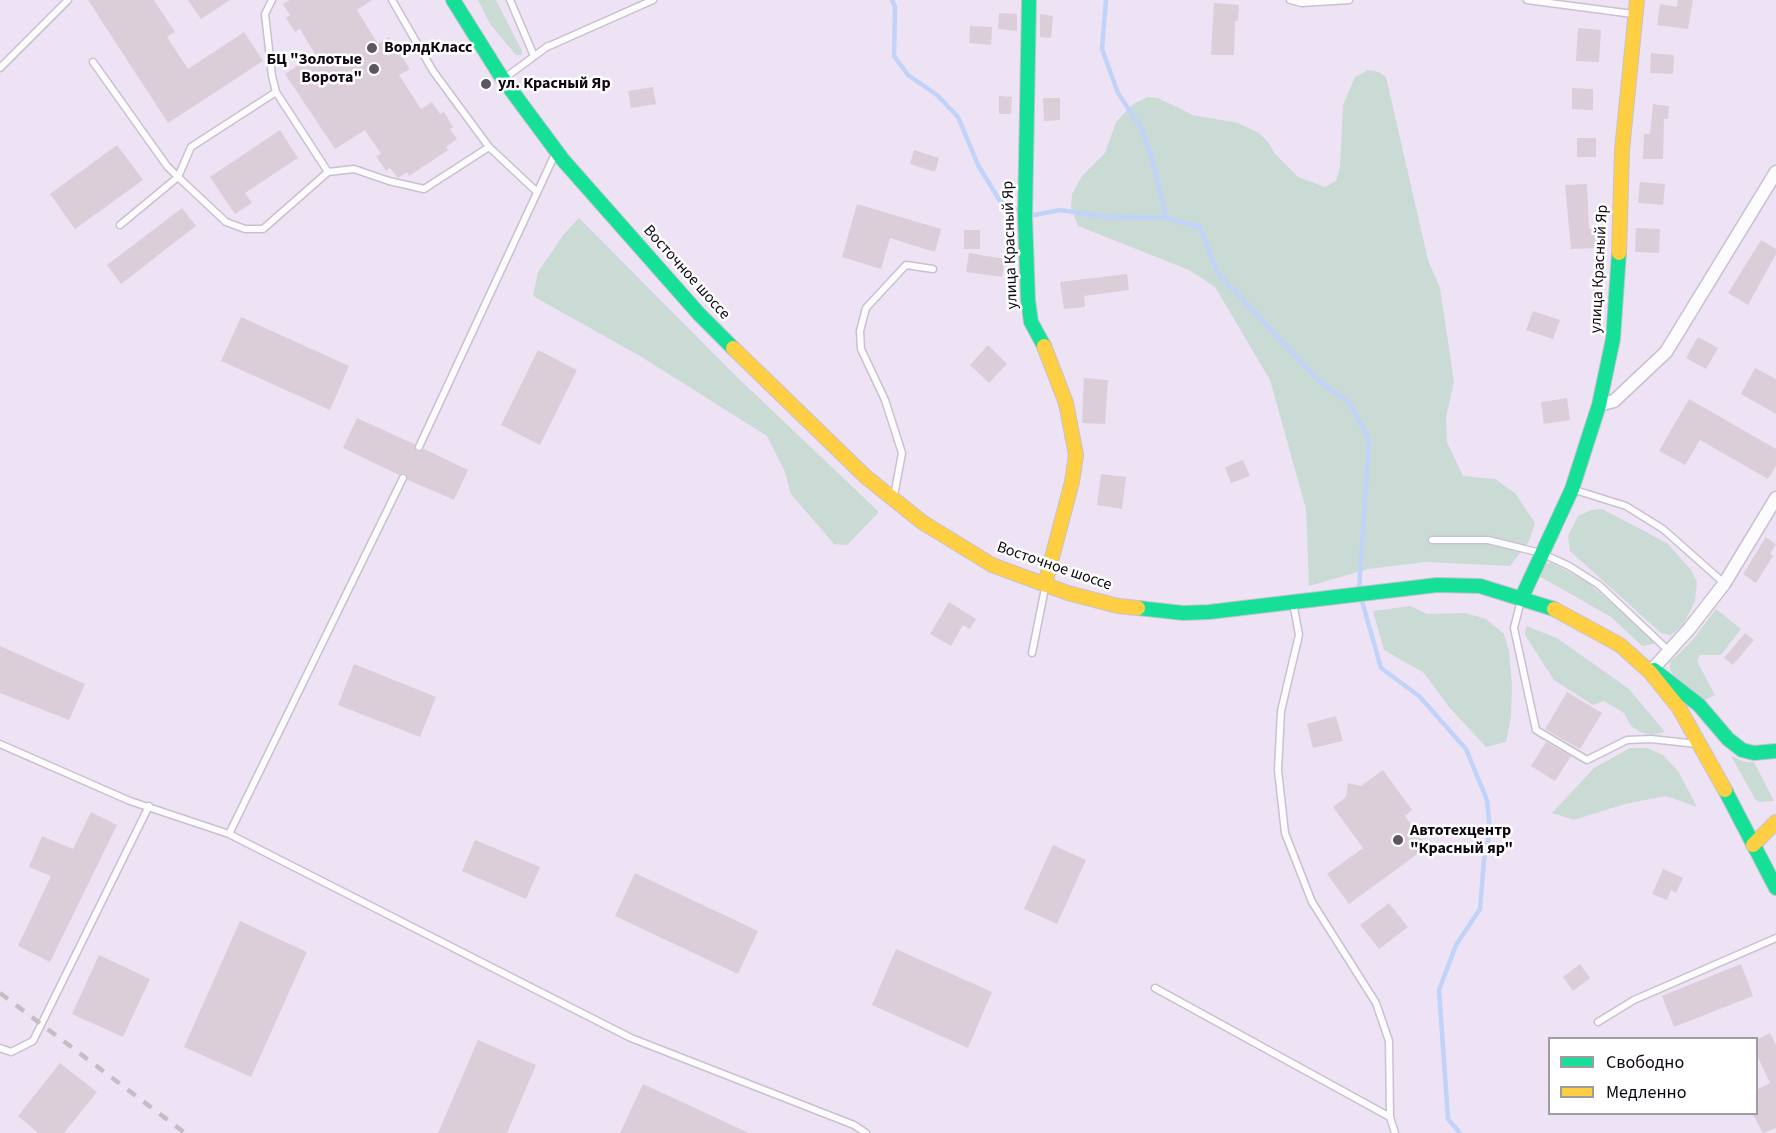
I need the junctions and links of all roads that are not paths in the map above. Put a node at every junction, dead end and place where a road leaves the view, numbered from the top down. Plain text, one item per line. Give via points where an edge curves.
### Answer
1 (68, 0) edge
2 (272, 0) edge
3 (392, 0) edge
4 (453, 0) edge
5 (510, 0) edge
6 (653, 0) edge
7 (1029, 0) edge
8 (1290, 0) edge
9 (1349, 0) edge
10 (1527, 0) edge
11 (1636, 0) edge
12 (1634, 14) junction
13 (534, 56) junction
14 (93, 62) dead end
15 (0, 68) edge
16 (503, 79) junction
17 (276, 92) junction
18 (489, 147) junction
19 (556, 151) junction
20 (328, 172) junction
21 (1776, 172) edge
22 (178, 177) junction
23 (537, 192) junction
24 (120, 225) dead end
25 (933, 268) dead end
26 (1599, 405) junction
27 (419, 447) dead end
28 (403, 478) dead end
29 (1572, 489) junction
30 (1776, 498) edge
31 (893, 499) junction
32 (1432, 540) dead end
33 (1541, 553) junction
34 (1045, 584) junction
35 (1724, 584) junction
36 (1522, 597) junction
37 (1294, 604) junction
38 (1670, 651) junction
39 (1032, 652) dead end
40 (1651, 671) junction
41 (0, 744) edge
42 (1702, 745) junction
43 (1776, 751) edge
44 (149, 806) junction
45 (1776, 822) edge
46 (229, 834) junction
47 (1753, 845) junction
48 (1776, 888) edge
49 (1776, 938) edge
50 (1155, 988) dead end
51 (1598, 1022) dead end
52 (0, 1048) edge
53 (1390, 1117) junction
54 (866, 1133) edge
55 (1395, 1133) edge

1 - 15 lane
2 - 17 lane via 265,14
3 - 18 lane via 433,71
4 - 16 main road, Восточное шоссе
5 - 13 lane
6 - 13 lane via 549,45
7 - 34 main road, улица Красный Яр via 1024,217 1028,300 1031,322 1051,358 1066,403 1076,455
8 - 9 lane
10 - 12 lane
11 - 12 main road, улица Красный Яр
12 - 26 main road, улица Красный Яр via 1622,150 1618,292
13 - 16 lane
14 - 22 lane
16 - 19 main road, Восточное шоссе
17 - 20 lane
17 - 22 lane via 191,147
18 - 20 lane via 424,189 354,170
18 - 23 lane
19 - 23 lane
19 - 31 main road, Восточное шоссе via 699,314
20 - 22 lane via 263,229 245,229 226,222
21 - 26 street via 1666,352 1614,401
22 - 24 lane
23 - 27 lane
25 - 31 lane via 906,265 866,308 860,332 861,349 885,400 902,453
26 - 29 main road, улица Красный Яр
28 - 46 lane
29 - 33 main road, улица Красный Яр
29 - 35 lane via 1626,506 1664,529
30 - 35 street
31 - 34 main road, Восточное шоссе via 922,522 992,565
32 - 33 lane via 1488,540
33 - 36 main road, улица Красный Яр
33 - 38 lane via 1599,585
34 - 37 main road, Восточное шоссе via 1091,600 1183,613
34 - 39 lane
35 - 38 street
36 - 37 main road, Восточное шоссе via 1480,585 1437,585
36 - 40 main road, Восточное шоссе via 1567,614 1620,645
36 - 42 lane via 1514,628 1536,730 1587,760 1627,741 1652,739
37 - 53 lane via 1299,635 1281,711 1278,770 1285,833 1312,902 1376,1003 1389,1041
38 - 40 street
40 - 42 main road, Восточное шоссе
40 - 43 main road via 1699,705 1742,750
41 - 44 lane
42 - 47 main road, Восточное шоссе
44 - 46 lane
44 - 52 lane via 33,1041 11,1052
45 - 47 main road
46 - 54 lane via 631,1038
47 - 48 main road, Восточное шоссе
49 - 51 lane via 1634,1000
50 - 53 lane
53 - 55 lane

